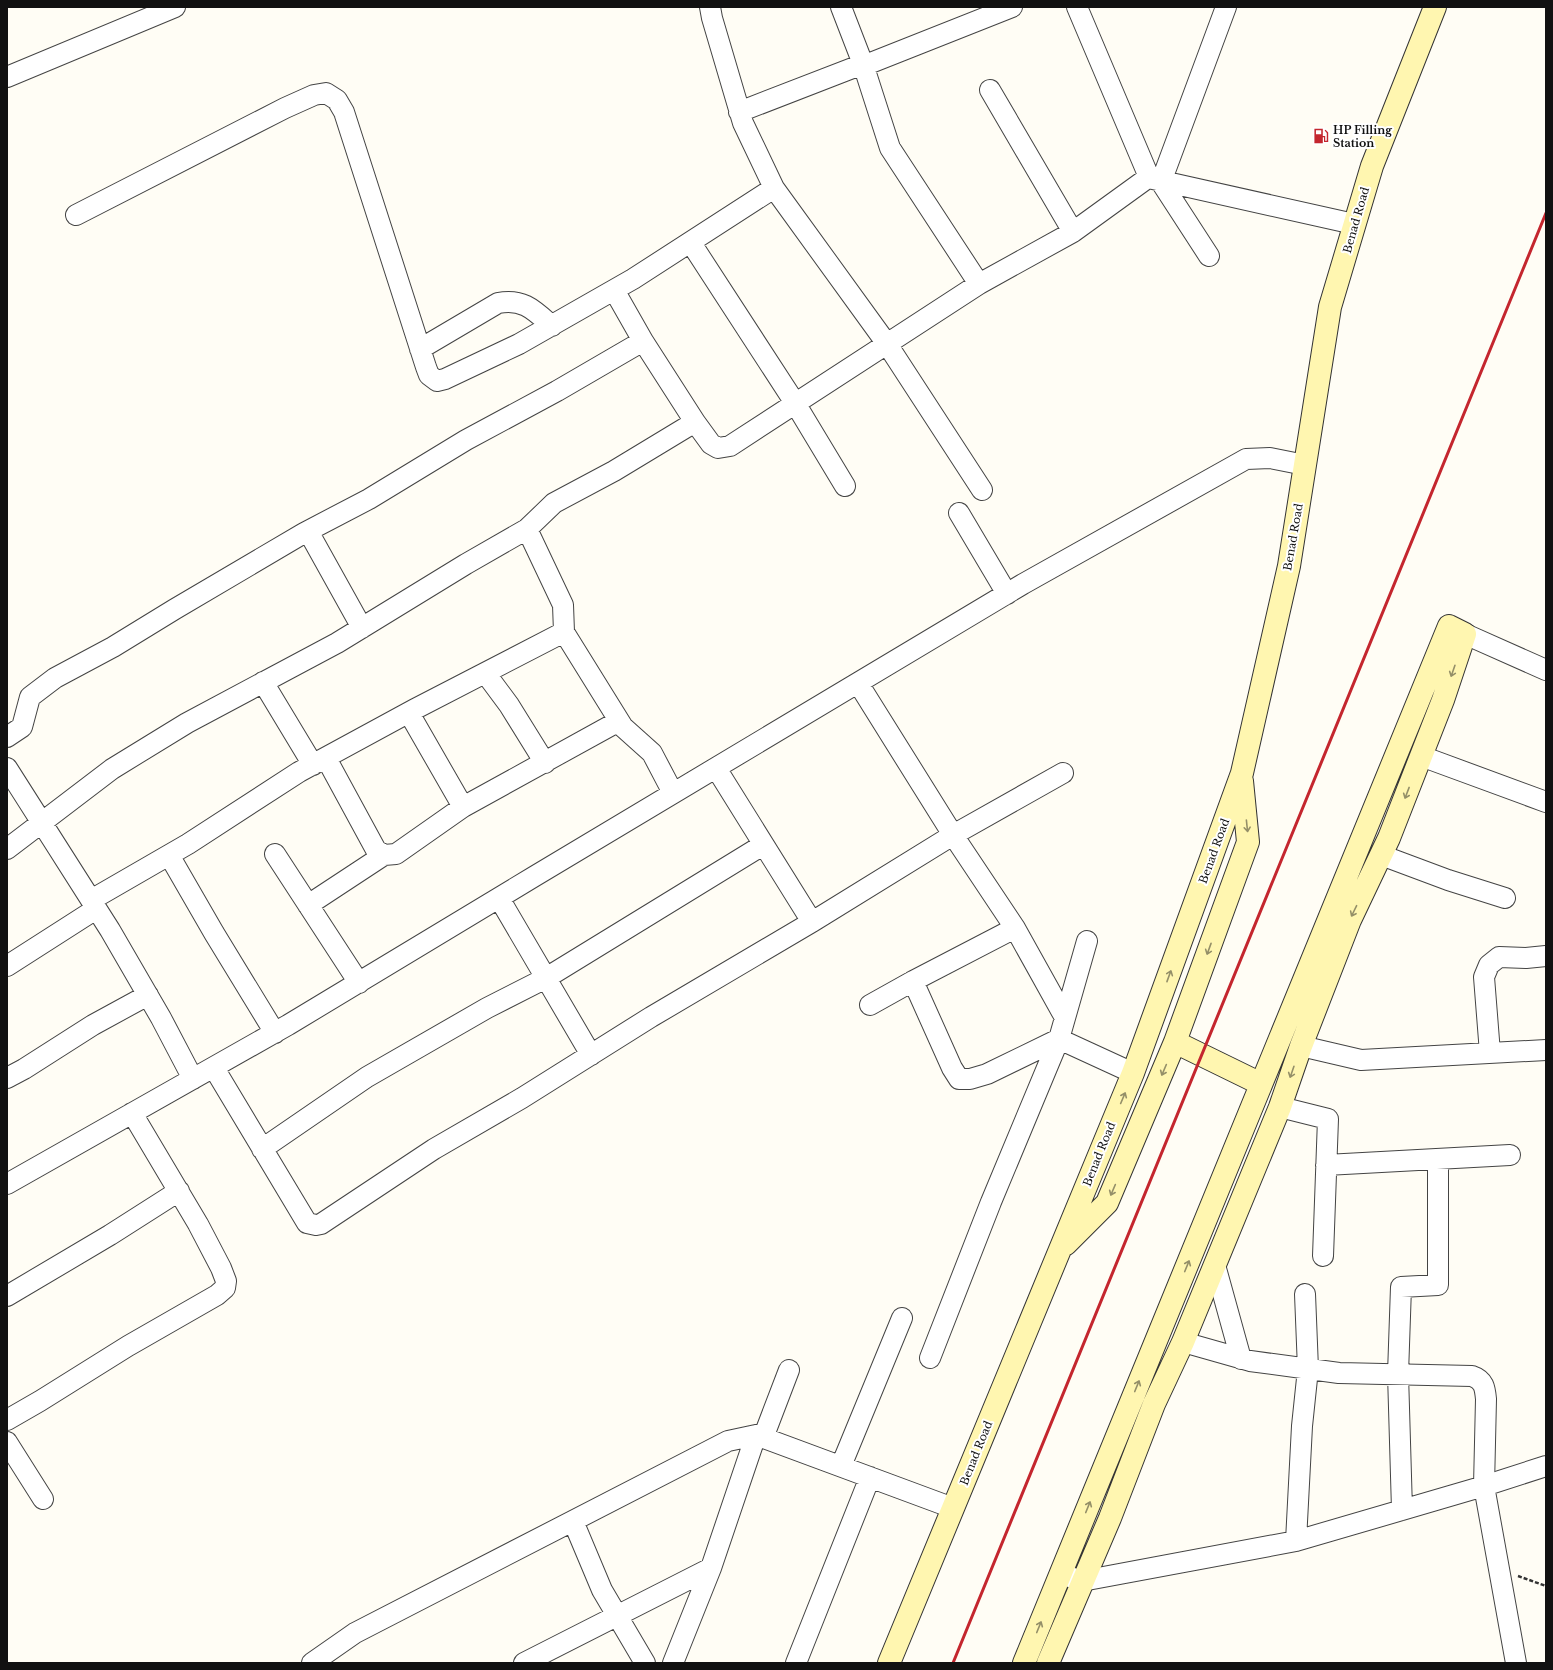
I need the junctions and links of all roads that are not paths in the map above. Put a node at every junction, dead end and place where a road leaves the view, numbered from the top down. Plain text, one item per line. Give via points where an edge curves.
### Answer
1 (175, 7) edge
2 (710, 7) edge
3 (841, 7) edge
4 (1012, 7) edge
5 (1077, 7) edge
6 (1226, 7) edge
7 (1435, 7) edge
8 (863, 65) junction
9 (7, 77) edge
10 (990, 90) dead end
11 (739, 112) junction
12 (1155, 180) junction
13 (774, 188) junction
14 (76, 215) dead end
15 (1354, 224) junction
16 (1073, 232) junction
17 (691, 243) junction
18 (1209, 256) dead end
19 (979, 284) junction
20 (614, 290) junction
21 (552, 326) junction
22 (643, 341) junction
23 (887, 344) junction
24 (420, 348) junction
25 (795, 403) junction
26 (695, 422) junction
27 (1305, 465) junction
28 (845, 486) dead end
29 (982, 490) dead end
30 (959, 513) dead end
31 (527, 529) junction
32 (308, 531) junction
33 (1007, 594) junction
34 (362, 628) junction
35 (564, 632) junction
36 (1465, 634) junction
37 (1546, 670) edge
38 (486, 674) junction
39 (263, 682) junction
40 (858, 683) junction
41 (409, 713) junction
42 (619, 721) junction
43 (7, 737) edge
44 (1421, 756) junction
45 (319, 761) junction
46 (545, 763) junction
47 (7, 768) edge
48 (716, 768) junction
49 (1063, 773) dead end
50 (1242, 773) junction
51 (673, 793) junction
52 (1546, 802) edge
53 (463, 807) junction
54 (42, 823) junction
55 (954, 835) junction
56 (763, 845) junction
57 (7, 849) edge
58 (275, 854) dead end
59 (169, 855) junction
60 (384, 855) junction
61 (1381, 855) junction
62 (499, 898) junction
63 (1505, 898) dead end
64 (94, 905) junction
65 (308, 905) junction
66 (812, 922) junction
67 (1015, 928) junction
68 (1087, 941) dead end
69 (1546, 956) edge
70 (7, 966) edge
71 (546, 978) junction
72 (913, 980) junction
73 (359, 982) junction
74 (148, 995) junction
75 (870, 1005) dead end
76 (1064, 1016) junction
77 (275, 1033) junction
78 (1059, 1039) junction
79 (1175, 1042) junction
80 (1301, 1046) junction
81 (1546, 1050) edge
82 (1490, 1053) junction
83 (591, 1055) junction
84 (214, 1068) junction
85 (1133, 1073) junction
86 (7, 1078) edge
87 (193, 1079) junction
88 (1261, 1084) junction
89 (1280, 1107) junction
90 (132, 1113) junction
91 (262, 1149) junction
92 (1510, 1155) dead end
93 (1438, 1159) junction
94 (1326, 1165) junction
95 (7, 1184) edge
96 (178, 1191) junction
97 (1060, 1250) junction
98 (1323, 1256) dead end
99 (1215, 1265) junction
100 (1305, 1294) dead end
101 (7, 1296) edge
102 (902, 1318) dead end
103 (1183, 1342) junction
104 (930, 1358) dead end
105 (1241, 1359) junction
106 (1308, 1369) junction
107 (789, 1370) dead end
108 (1398, 1374) junction
109 (7, 1420) edge
110 (760, 1437) junction
111 (7, 1442) edge
112 (841, 1466) junction
113 (1546, 1466) edge
114 (870, 1477) junction
115 (1484, 1486) junction
116 (43, 1499) dead end
117 (953, 1508) junction
118 (1402, 1510) junction
119 (573, 1520) junction
120 (1296, 1541) junction
121 (711, 1568) junction
122 (1061, 1574) junction
123 (1082, 1581) junction
124 (617, 1616) junction
125 (312, 1663) edge
126 (524, 1663) edge
127 (645, 1663) edge
128 (674, 1663) edge
129 (796, 1663) edge
130 (889, 1663) edge
131 (1024, 1663) edge
132 (1048, 1663) edge
133 (1516, 1663) edge

1 - 9 street
2 - 11 street
3 - 8 street
4 - 8 street
5 - 12 street
6 - 12 street
7 - 15 street, Benad Road via 1372,166
8 - 11 street
8 - 19 street via 890,148
10 - 16 street
11 - 13 street
12 - 15 street
12 - 16 street
12 - 18 street
13 - 17 street
13 - 23 street
14 - 24 street via 285,108 314,95 326,93 337,100 344,112
15 - 27 street, Benad Road via 1330,306
16 - 19 street
17 - 20 street
17 - 25 street
19 - 23 street
20 - 21 street
20 - 22 street
21 - 24 street via 532,309 518,302 509,301 498,303
21 - 24 street via 519,344 437,381 429,375
22 - 26 street
22 - 32 street via 466,440 369,499
23 - 25 street
23 - 29 street
25 - 26 street via 730,446 718,448 711,444
25 - 28 street
26 - 31 street via 614,471 554,503
27 - 33 street via 1270,458 1246,459
27 - 50 street, Benad Road via 1289,566
30 - 33 street
31 - 34 street
31 - 35 street via 563,605
32 - 34 street
32 - 43 street via 56,678 30,697 22,727
33 - 40 street
34 - 39 street
35 - 38 street
35 - 42 street
36 - 37 street
36 -> 44 street
36 - 88 street via 1449,626
38 - 41 street
38 - 46 street via 509,704
39 - 45 street
39 - 54 street via 187,723 112,769
40 - 48 street
40 - 55 street
41 - 45 street
41 - 53 street
42 - 46 street
42 - 51 street via 652,753
44 - 52 street
44 -> 61 street
45 - 59 street
45 - 60 street via 376,850
46 - 53 street
47 - 54 street
48 - 51 street
48 - 56 street
49 - 55 street
50 -> 79 street via 1248,842
85 -> 50 street, Benad Road
51 - 62 street
53 - 60 street via 396,854
54 - 57 street
54 - 64 street
55 - 66 street
55 - 67 street
56 - 66 street
56 - 71 street
58 - 65 street
59 - 64 street
59 - 77 street
60 - 65 street
61 - 63 street
61 -> 80 street via 1350,920
62 - 71 street
62 - 73 street
64 - 70 street
64 - 74 street
65 - 73 street
66 - 83 street
67 - 72 street
67 - 76 street
68 - 76 street
69 - 82 street via 1499,957 1488,965 1484,977
71 - 83 street
71 - 91 street via 487,1008 367,1077
72 - 75 street
72 - 78 street via 952,1068 959,1078 970,1079 987,1074
73 - 77 street
74 - 86 street via 93,1024
74 - 87 street
76 - 78 street
77 - 84 street
78 - 85 street
78 - 104 street
79 - 88 street
79 -> 97 street via 1107,1204
80 - 82 street via 1361,1060
80 -> 89 street
81 - 82 street
83 - 91 street via 434,1150 321,1224 308,1223
84 - 87 street
84 - 91 street
97 -> 85 street, Benad Road
87 - 90 street
122 -> 88 street
89 - 94 street via 1328,1120
89 - 99 street
90 - 95 street
90 - 96 street
92 - 93 street
93 - 94 street
93 - 108 street via 1438,1285 1401,1287
94 - 98 street
96 - 101 street
96 - 109 street via 220,1268 226,1281 225,1288
97 - 117 street, Benad Road
99 - 103 street
99 - 105 street
100 - 106 street
102 - 112 street
103 - 105 street
103 - 123 street via 1154,1404 1110,1518
105 - 106 street
106 - 108 street via 1339,1373
106 - 120 street via 1302,1426
107 - 110 street
108 - 115 street via 1479,1378 1485,1386 1486,1399
108 - 118 street
110 - 112 street
110 - 119 street via 728,1441
110 - 121 street
111 - 116 street
112 - 114 street
113 - 115 street
114 - 117 street
114 - 129 street
115 - 118 street
115 - 133 street
117 - 130 street, Benad Road
118 - 120 street
119 - 124 street via 602,1590
119 - 125 street via 355,1633
120 - 123 street
121 - 124 street
121 - 128 street
122 - 123 street
131 -> 122 street
123 - 132 street
124 - 126 street
124 - 127 street

